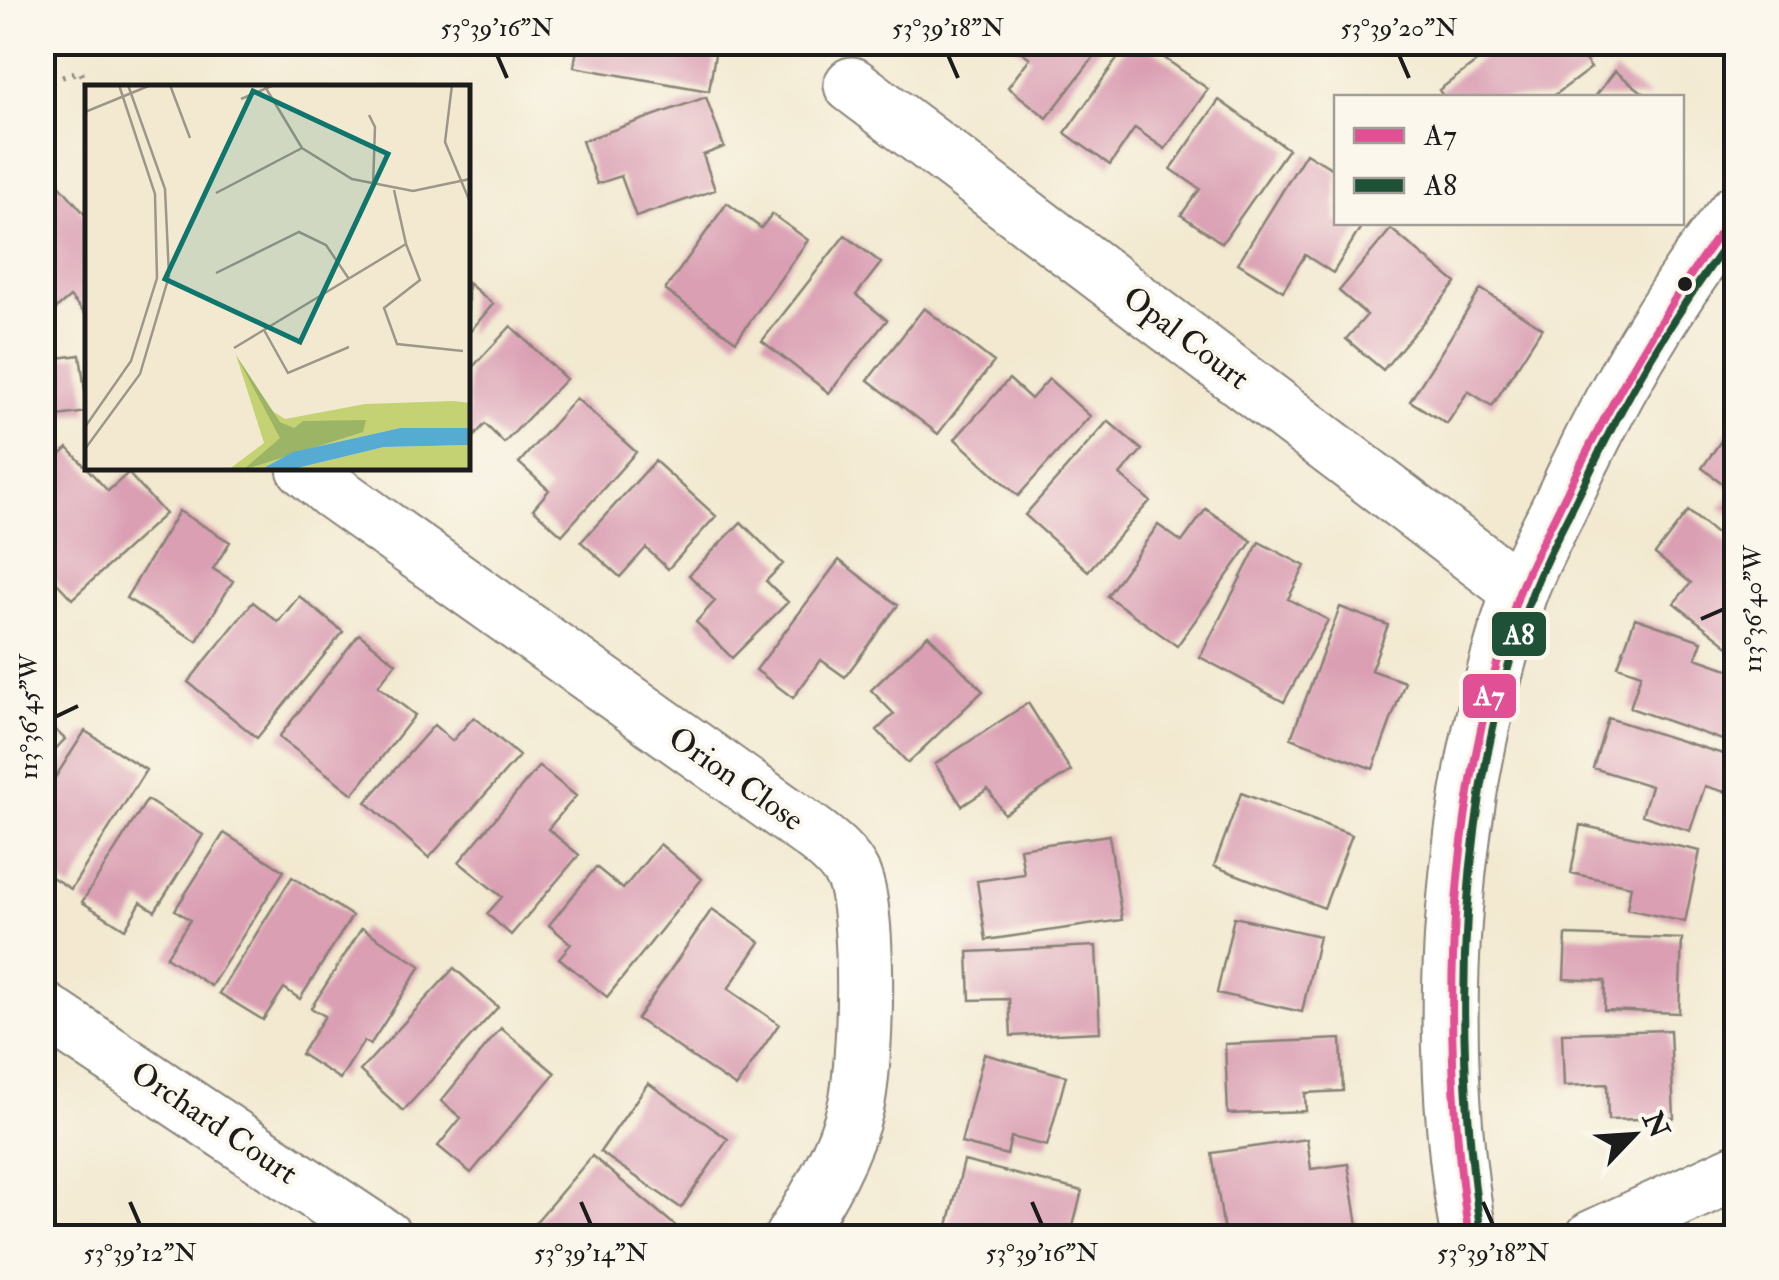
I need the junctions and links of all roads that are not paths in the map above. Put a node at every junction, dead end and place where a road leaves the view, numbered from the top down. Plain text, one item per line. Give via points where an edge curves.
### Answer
1 (852, 85) dead end
2 (1736, 212) edge
3 (308, 470) edge
4 (1520, 591) junction
5 (42, 1008) edge
6 (1736, 1172) edge
7 (385, 1238) edge
8 (792, 1238) edge
9 (1468, 1238) edge
10 (1593, 1238) edge

1 - 4 street, Opal Court
2 - 4 street via 1675,292 1625,374
3 - 8 street, Orion Close via 811,832 851,872 862,926 863,1048 856,1105 838,1158
4 - 9 street via 1462,833 1452,960 1452,1091
5 - 7 street, Orchard Court
6 - 10 street

